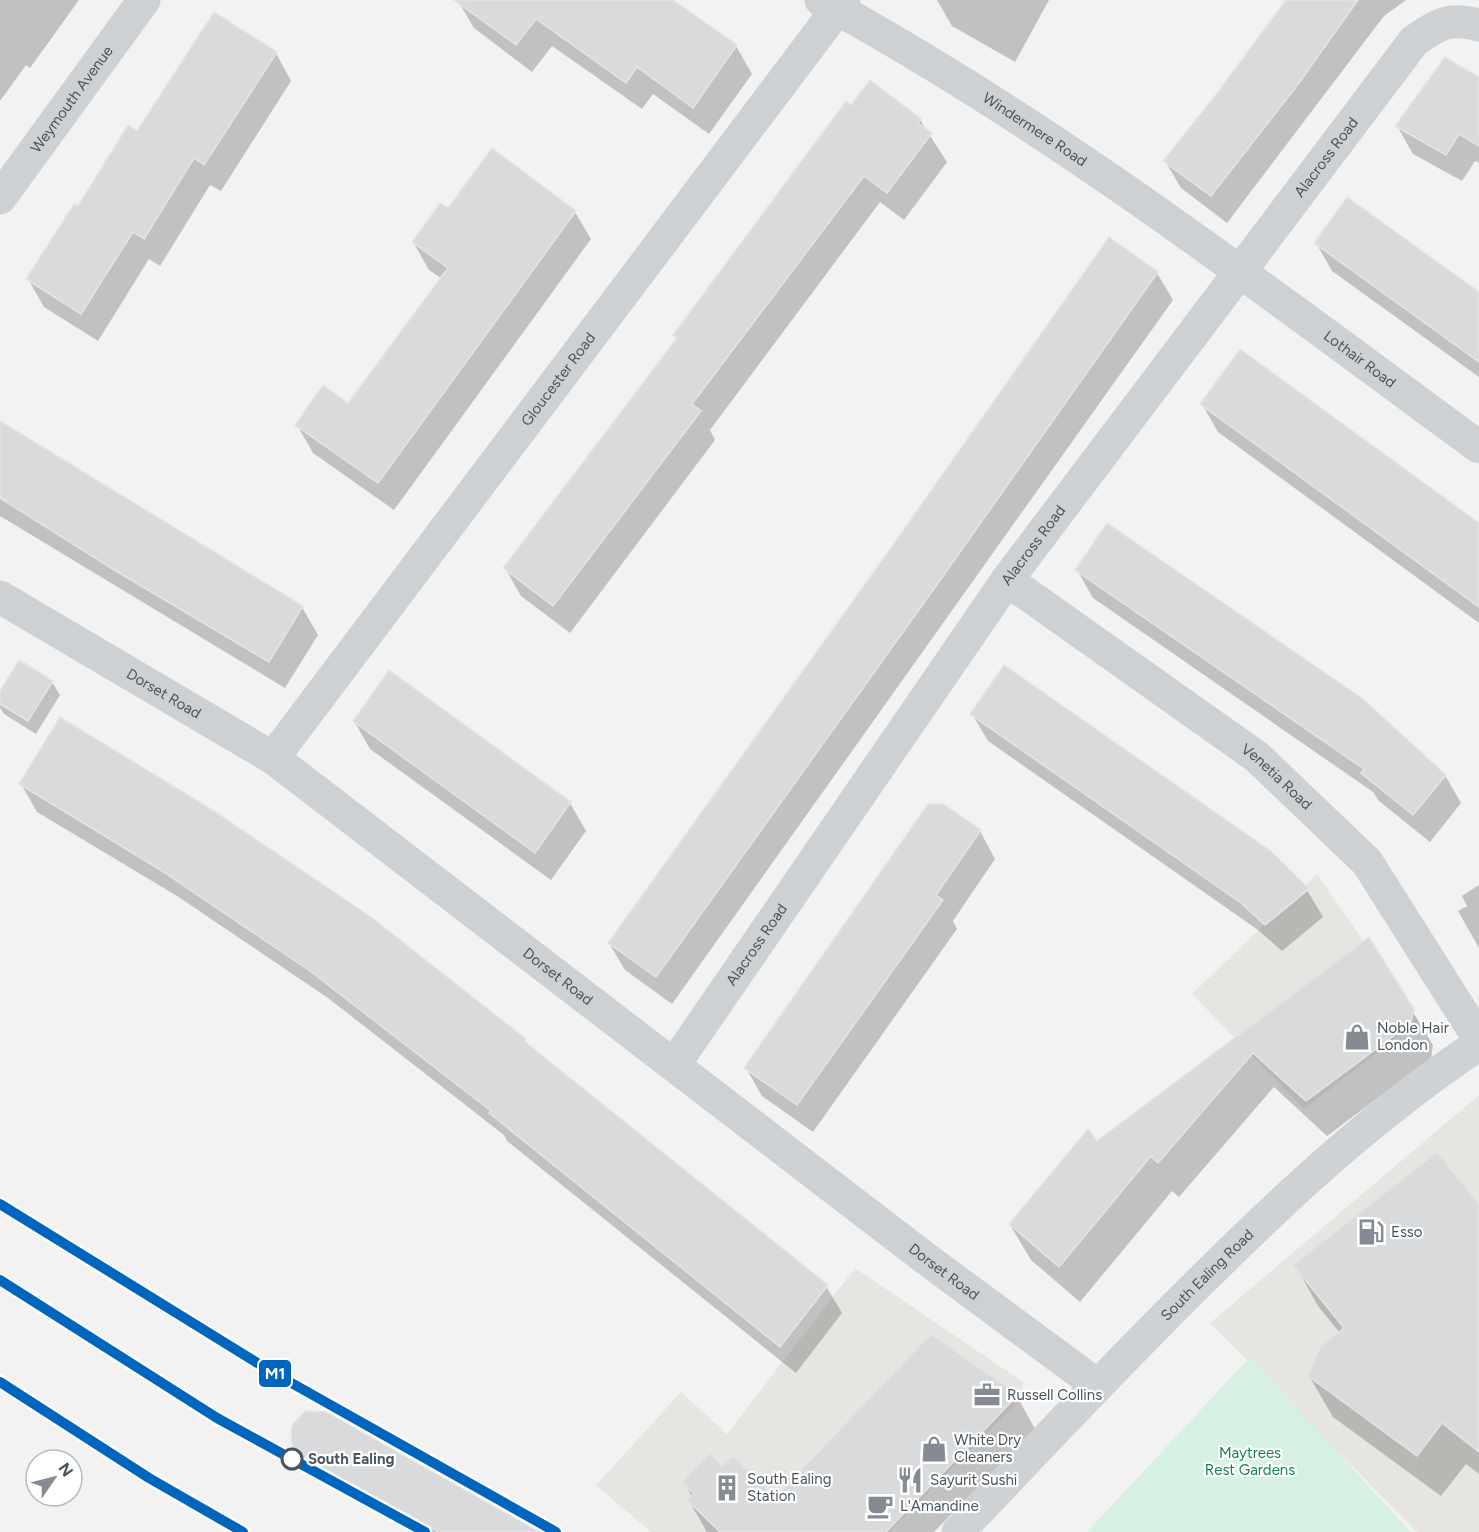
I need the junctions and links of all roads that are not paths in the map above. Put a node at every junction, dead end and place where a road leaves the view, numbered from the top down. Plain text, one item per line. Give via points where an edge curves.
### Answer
1 (144, 0) edge
2 (834, 3) edge
3 (1479, 24) edge
4 (0, 198) edge
5 (1241, 273) junction
6 (1479, 447) edge
7 (1007, 580) junction
8 (0, 597) edge
9 (273, 758) junction
10 (1479, 1039) edge
11 (1479, 1044) edge
12 (674, 1065) junction
13 (1097, 1385) junction
14 (958, 1532) edge

1 - 4 street, Weymouth Avenue
2 - 5 street, Windermere Road via 1035,129
2 - 9 street, Gloucester Road
3 - 5 street, Alacross Road via 1458,20 1436,26 1414,41
5 - 6 street, Lothair Road
5 - 7 street, Alacross Road
7 - 10 street, Venetia Road via 1257,757 1367,862
7 - 12 street, Alacross Road
8 - 9 street, Dorset Road
9 - 12 street, Dorset Road
11 - 13 main road, South Ealing Road via 1410,1091 1301,1182
12 - 13 street, Dorset Road
13 - 14 main road, South Ealing Road

